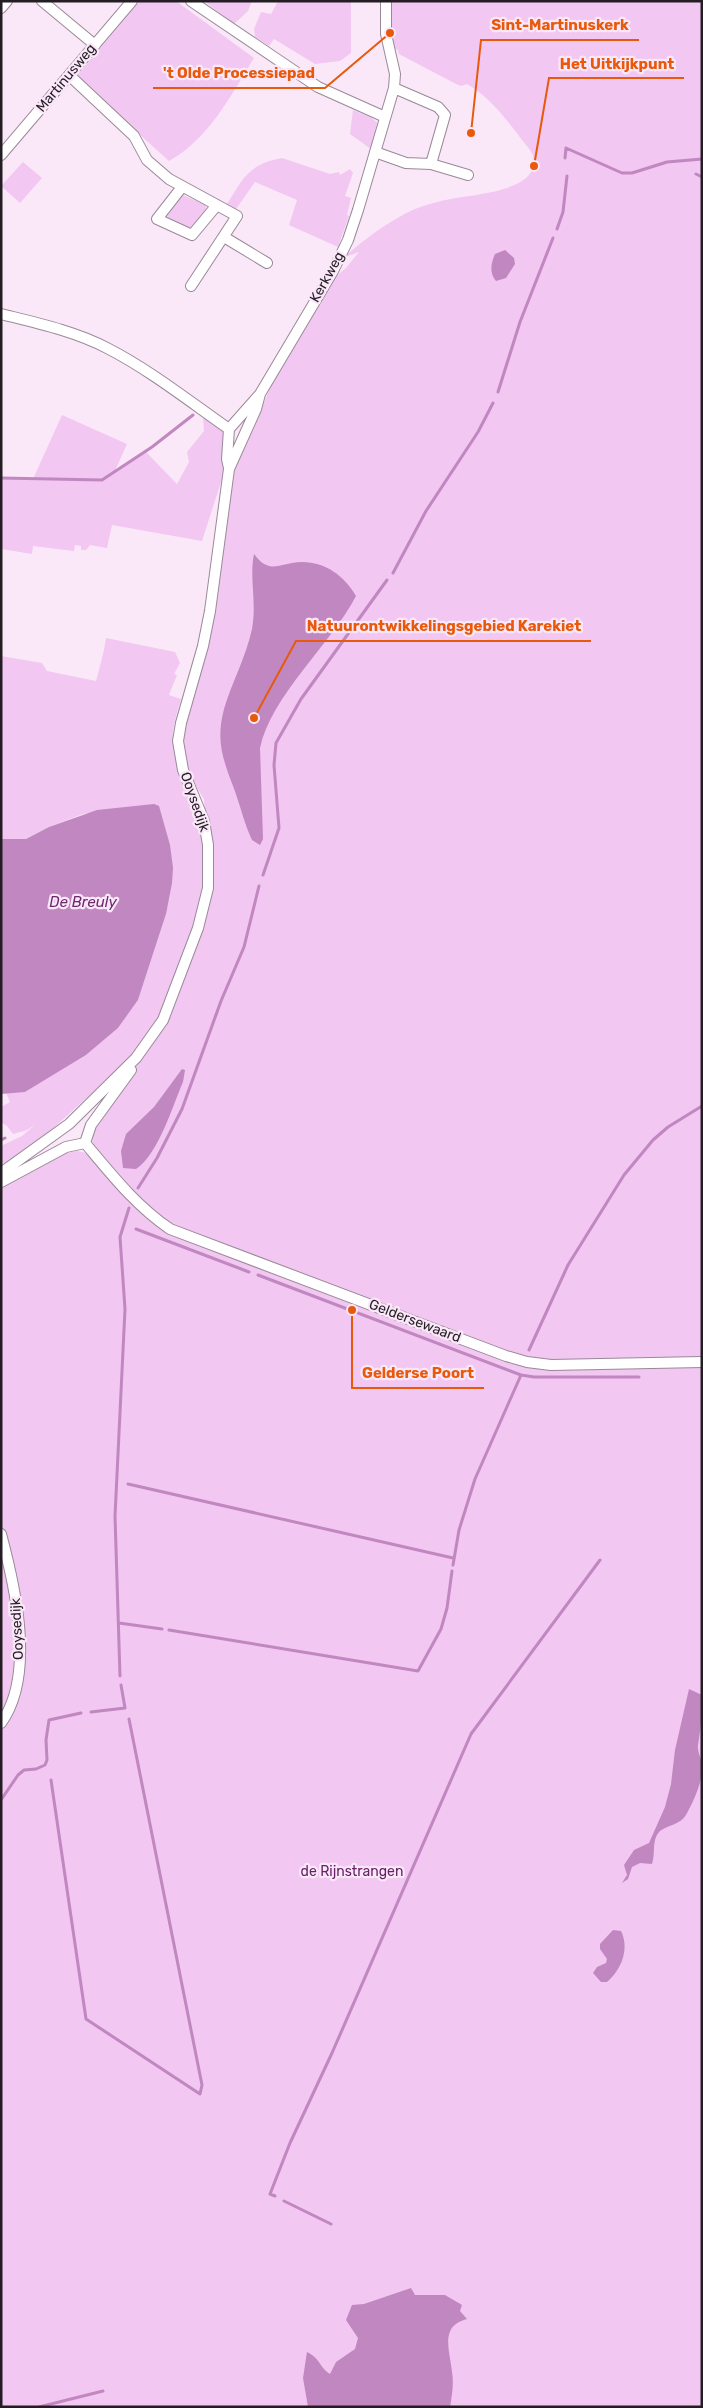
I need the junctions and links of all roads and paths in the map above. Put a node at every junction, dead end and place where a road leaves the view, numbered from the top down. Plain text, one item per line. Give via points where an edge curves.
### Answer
1 (7, 1) edge
2 (42, 1) edge
3 (132, 1) edge
4 (191, 1) edge
5 (386, 1) edge
6 (1, 8) edge
7 (94, 45) junction
8 (69, 75) junction
9 (394, 88) junction
10 (385, 117) junction
11 (376, 152) junction
12 (1, 155) edge
13 (431, 164) junction
14 (468, 174) dead end
15 (182, 187) junction
16 (217, 205) junction
17 (224, 237) junction
18 (267, 263) dead end
19 (191, 286) dead end
20 (1, 314) edge
21 (260, 394) junction
22 (228, 429) junction
23 (229, 469) junction
24 (136, 1058) junction
25 (85, 1142) junction
26 (6, 1166) edge
27 (1, 1173) edge
28 (1, 1182) edge
29 (702, 1362) edge
30 (1, 1534) edge
31 (1, 1723) edge

1 - 6 street
2 - 7 street
3 - 7 street, Martinusweg
4 - 10 street via 318,87
5 - 9 street, Kerkweg via 386,34
7 - 8 street, Martinusweg
8 - 12 street, Martinusweg
8 - 15 street via 134,136 147,160
9 - 10 street, Kerkweg
9 - 13 street via 438,107 445,115
10 - 11 street, Kerkweg
11 - 13 street via 406,163
11 - 21 street, Kerkweg via 340,255
13 - 14 street
15 - 16 street
15 - 16 street via 157,218 192,235
16 - 17 street via 237,216
17 - 18 street
17 - 19 street
20 - 22 street via 54,327 106,348 143,369
21 - 22 street
21 - 23 street, Ooysedijk
22 - 23 street
23 - 24 street, Ooysedijk via 210,611 180,722 178,741 184,770 204,821 208,845 208,888 198,928 163,1020
24 - 25 street via 131,1070 91,1125
24 - 26 street, Ooysedijk via 70,1124
25 - 28 street via 66,1147
25 - 29 street, Geldersewaard via 134,1200 170,1228 506,1356 551,1365
26 - 27 street, Ooysedijk
30 - 31 street, Ooysedijk via 17,1598 20,1635 16,1683 12,1701

